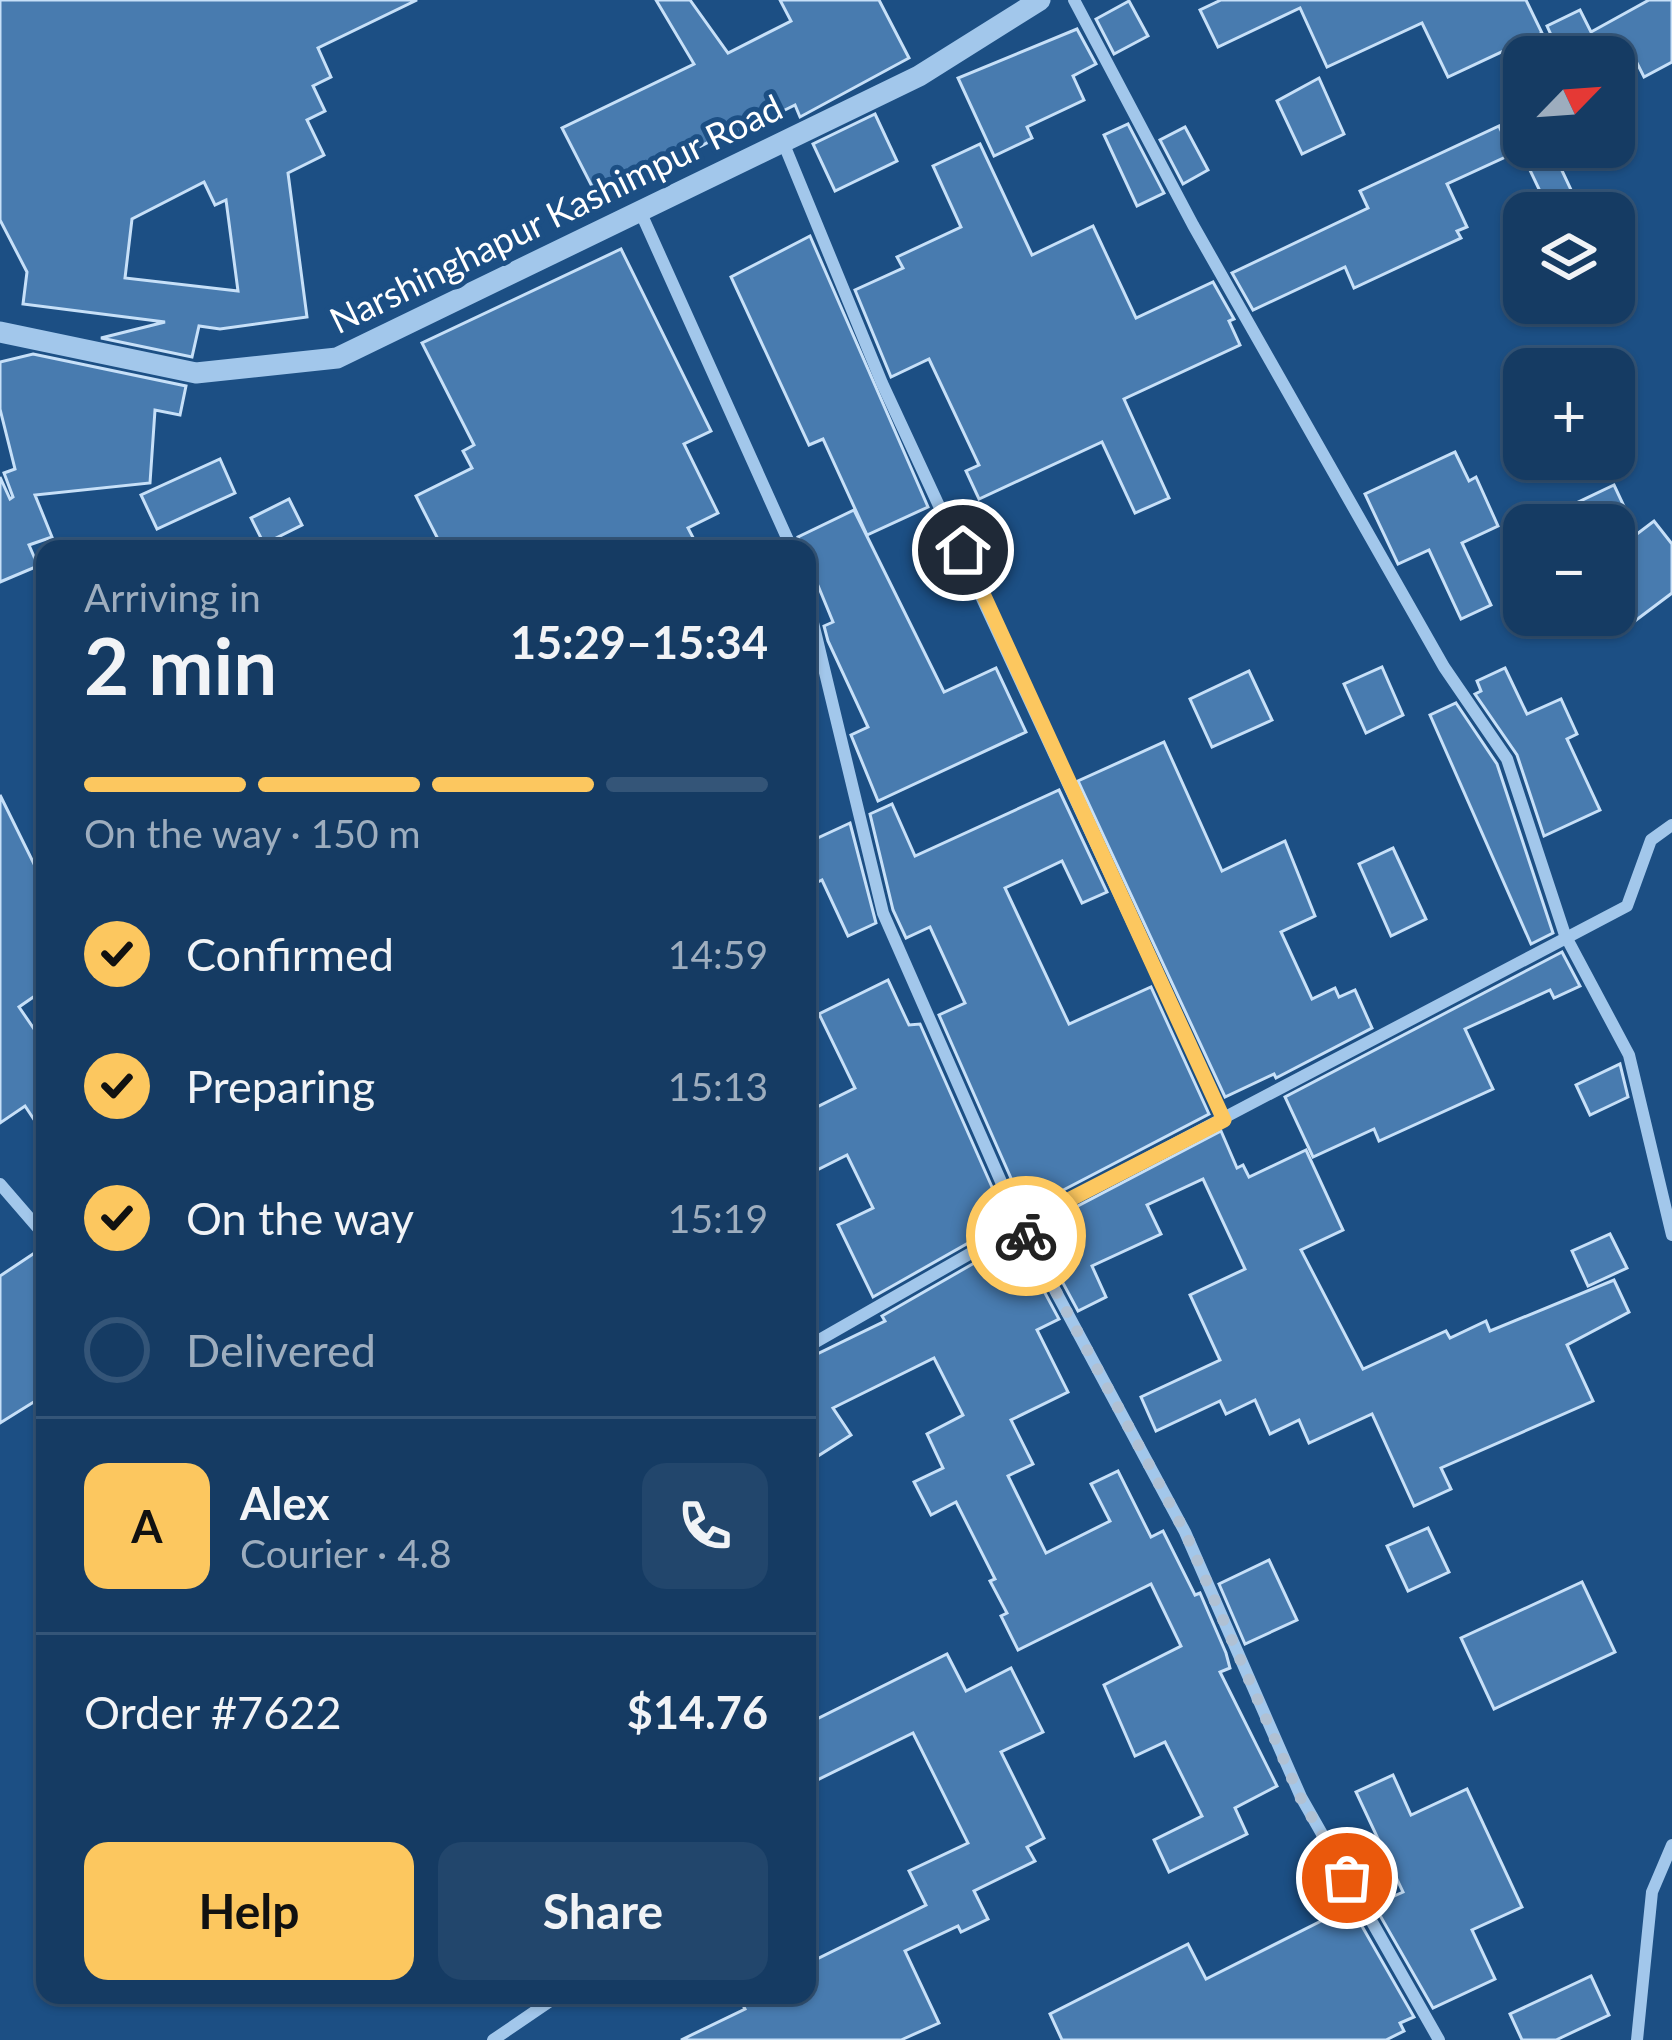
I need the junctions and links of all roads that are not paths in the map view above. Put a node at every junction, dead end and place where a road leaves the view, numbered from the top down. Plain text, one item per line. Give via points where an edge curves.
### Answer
1 (1040, 0) edge
2 (1074, 0) edge
3 (783, 142) junction
4 (640, 211) junction
5 (0, 332) edge
6 (788, 540) edge
7 (816, 635) edge
8 (1672, 825) edge
9 (1565, 934) junction
10 (1224, 1120) junction
11 (0, 1184) edge
12 (1020, 1225) junction
13 (36, 1226) edge
14 (1672, 1235) edge
15 (816, 1342) edge
16 (1672, 1845) edge
17 (546, 2004) edge
18 (493, 2040) edge
19 (1439, 2040) edge
20 (1636, 2040) edge

1 - 3 street, Narshinghapur Kashimpur Road via 919,76
2 - 9 street via 1444,667 1508,759
3 - 4 street, Narshinghapur Kashimpur Road
3 - 10 street via 882,383
4 - 5 street, Narshinghapur Kashimpur Road via 337,358 196,373
4 - 6 street
7 - 12 street via 883,913
8 - 9 street via 1651,840 1627,905
9 - 10 street
9 - 14 street via 1629,1055
10 - 12 street
11 - 13 street
12 - 15 street
12 - 19 street via 1185,1532 1300,1797
16 - 20 street via 1652,1892
17 - 18 street

